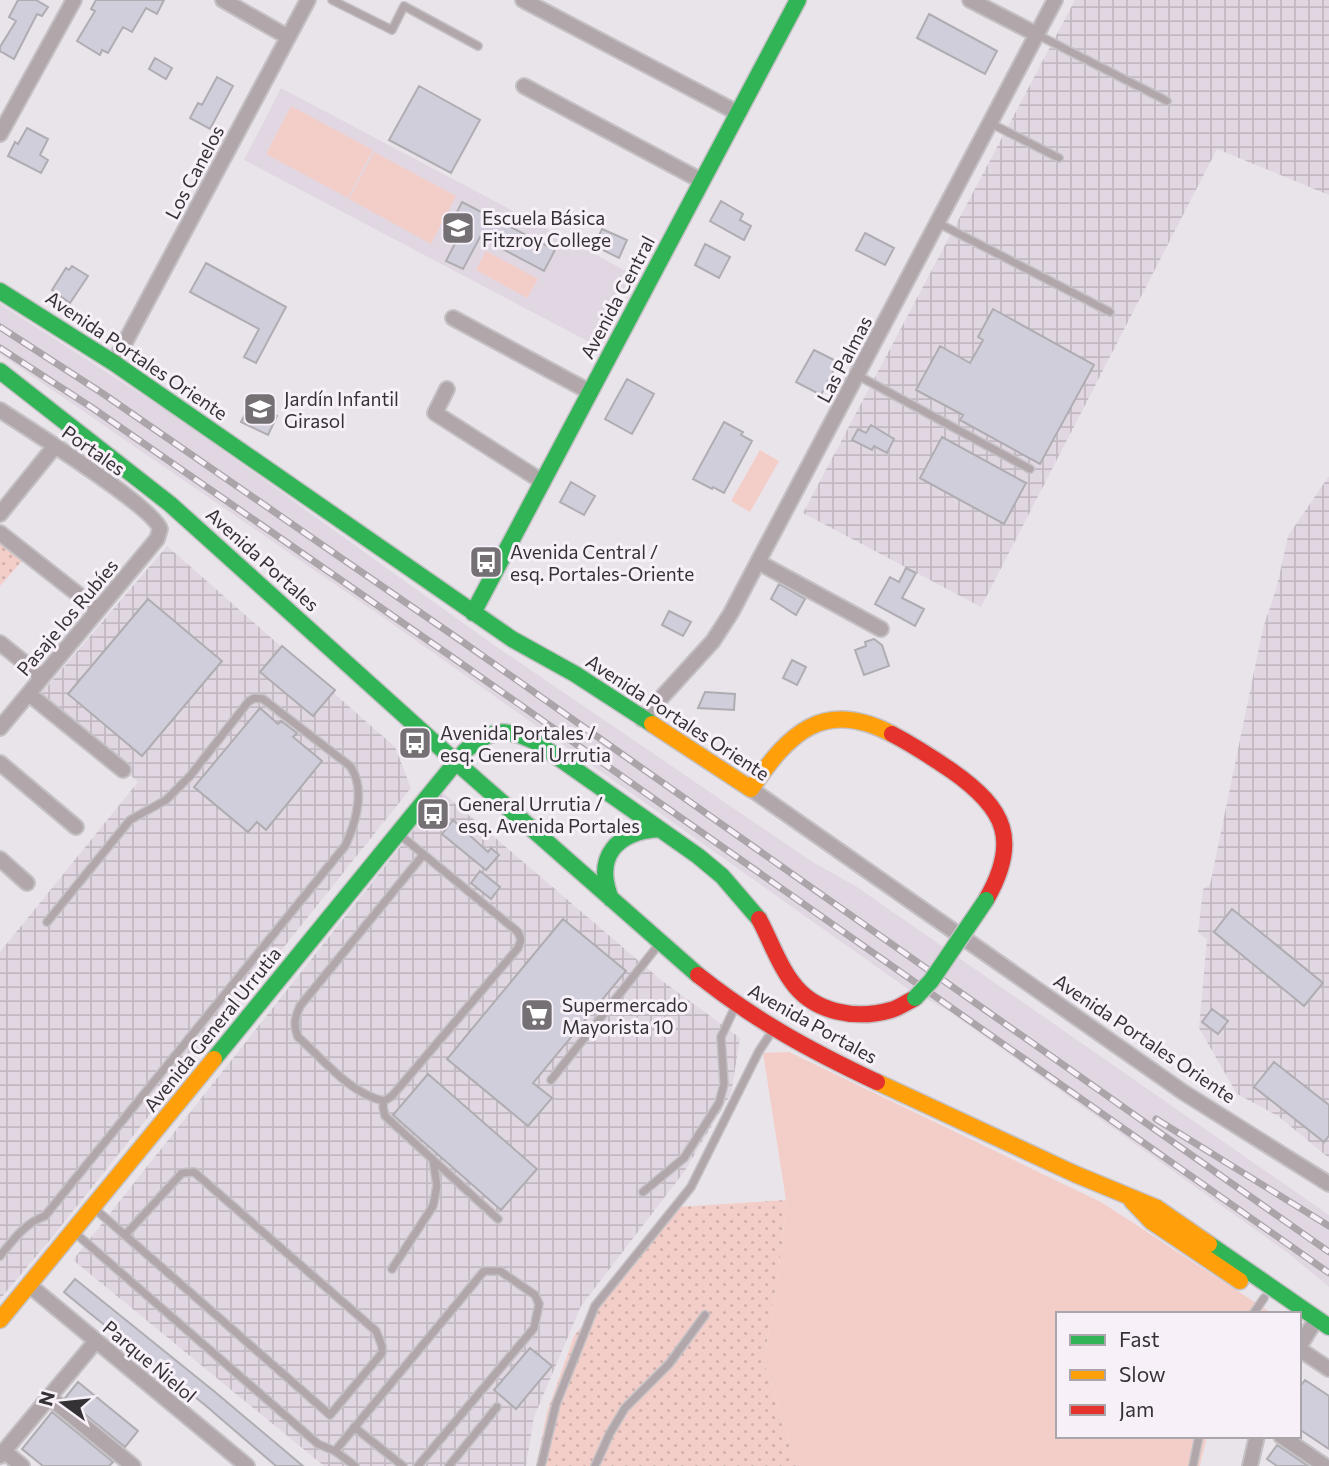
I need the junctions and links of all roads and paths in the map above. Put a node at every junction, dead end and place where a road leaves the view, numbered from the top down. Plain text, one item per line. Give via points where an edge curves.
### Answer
1 (74, 0) edge
2 (223, 0) edge
3 (308, 0) edge
4 (332, 0) edge
5 (523, 0) edge
6 (798, 0) edge
7 (970, 0) edge
8 (1055, 0) edge
9 (1036, 34) junction
10 (288, 37) junction
11 (478, 46) dead end
12 (524, 86) dead end
13 (1167, 101) dead end
14 (738, 113) junction
15 (990, 123) junction
16 (0, 134) edge
17 (1059, 158) dead end
18 (702, 181) junction
19 (937, 223) junction
20 (0, 291) edge
21 (1110, 312) dead end
22 (453, 318) dead end
23 (114, 363) junction
24 (0, 371) edge
25 (857, 374) junction
26 (0, 380) edge
27 (447, 389) dead end
28 (590, 391) junction
29 (33, 398) junction
30 (0, 410) edge
31 (55, 446) junction
32 (1030, 469) dead end
33 (543, 482) junction
34 (0, 514) edge
35 (160, 529) joint
36 (0, 533) edge
37 (758, 562) junction
38 (98, 610) junction
39 (473, 613) junction
40 (881, 629) dead end
41 (0, 643) edge
42 (42, 677) junction
43 (29, 694) junction
44 (642, 719) junction
45 (0, 728) edge
46 (456, 762) junction
47 (0, 763) edge
48 (123, 770) dead end
49 (751, 789) junction
50 (76, 827) dead end
51 (659, 829) junction
52 (399, 834) junction
53 (423, 855) junction
54 (0, 859) edge
55 (27, 883) dead end
56 (612, 900) junction
57 (47, 922) dead end
58 (661, 942) junction
59 (736, 1005) junction
60 (774, 1030) junction
61 (551, 1080) dead end
62 (384, 1101) junction
63 (433, 1160) junction
64 (1329, 1184) edge
65 (643, 1192) dead end
66 (1129, 1198) junction
67 (93, 1207) junction
68 (498, 1219) dead end
69 (74, 1232) junction
70 (127, 1234) junction
71 (0, 1256) edge
72 (392, 1269) dead end
73 (29, 1285) junction
74 (1264, 1298) junction
75 (1254, 1312) edge
76 (1284, 1312) edge
77 (1298, 1312) edge
78 (705, 1315) dead end
79 (0, 1320) edge
80 (1314, 1324) edge
81 (96, 1341) junction
82 (1329, 1342) edge
83 (1301, 1345) edge
84 (1301, 1349) edge
85 (1329, 1369) edge
86 (49, 1397) junction
87 (497, 1407) dead end
88 (354, 1427) junction
89 (1199, 1438) edge
90 (1257, 1438) edge
91 (1284, 1438) edge
92 (335, 1451) junction
93 (2, 1454) edge
94 (243, 1465) edge
95 (22, 1466) edge
96 (133, 1466) edge
97 (355, 1466) edge
98 (403, 1466) edge
99 (418, 1466) edge
100 (449, 1466) edge
101 (541, 1466) edge
102 (595, 1466) edge
103 (1193, 1466) edge
104 (1250, 1466) edge
105 (1325, 1466) edge

1 - 16 street
2 - 10 street
3 - 10 street, Los Canelos
4 - 11 lane via 392,30 404,6
5 - 14 street
6 - 14 main road, Avenida Central
7 - 9 street
8 - 9 street, Las Palmas
9 - 13 lane
9 - 15 street, Las Palmas
10 - 23 street, Los Canelos
12 - 18 street
14 - 18 main road, Avenida Central
15 - 17 lane
15 - 19 street, Las Palmas
18 - 28 main road, Avenida Central
19 - 21 lane
19 - 25 street, Las Palmas
20 - 23 main road, Avenida Portales Oriente
22 - 28 street
23 - 39 main road, Avenida Portales Oriente
24 - 29 main road, Avenida Portales
25 - 32 lane
25 - 37 street, Las Palmas
26 - 29 main road, Avenida Portales
27 - 33 street via 435,413
28 - 33 main road, Avenida Central
29 - 46 main road, Avenida Portales via 170,504
30 - 31 street, Portales
31 - 34 street
31 - 35 street, Portales via 129,498 155,519
33 - 39 main road, Avenida Central
35 - 38 street, Pasaje los Rubíes via 157,539
36 - 38 street
37 - 40 street
37 - 44 street, Las Palmas via 713,641
38 - 42 street, Pasaje los Rubíes
39 - 44 main road, Avenida Portales Oriente
41 - 42 street
42 - 43 street, Pasaje los Rubíes
43 - 45 street, Pasaje los Rubíes
43 - 48 street
44 - 49 main road, Avenida Portales Oriente
46 - 51 main road, Avenida Portales via 489,734 527,736
46 - 52 main road, Avenida General Urrutia
46 - 56 main road, Avenida Portales
47 - 50 street
49 - 51 main road, Avenida Portales, bridge via 779,751 807,727 841,719 883,729 985,797 1004,834 999,874 986,900 915,998 892,1010 862,1016 835,1012 811,1001 792,983 767,932 736,890 704,860
49 - 64 street, Avenida Portales Oriente via 1183,1092
51 - 56 main road via 629,834 610,852 604,875
52 - 53 lane
52 - 67 main road, Avenida General Urrutia
53 - 62 lane via 300,1006 295,1019 298,1037 358,1090
53 - 62 lane via 518,932 521,940
54 - 55 street
56 - 58 main road, Avenida Portales
57 - 71 lane via 130,820 166,800 255,698 263,699 355,772 359,786 354,829 345,846 45,1216 20,1231
58 - 59 main road, Avenida Portales
58 - 61 lane
59 - 60 main road, Avenida Portales
59 - 65 lane via 721,1037 724,1084 719,1103 684,1158
60 - 66 main road, Avenida Portales
60 - 101 lane via 691,1187 595,1306 556,1404
62 - 63 lane via 385,1116
63 - 68 lane
63 - 72 lane via 437,1186 433,1206
66 - 74 main road, Avenida Portales via 1151,1221
66 - 77 main road, Avenida Portales via 1157,1208
67 - 69 main road, Avenida General Urrutia
67 - 70 lane
69 - 73 main road, Avenida General Urrutia
69 - 92 lane via 318,1444
70 - 70 lane via 182,1172 194,1172 376,1332 382,1353 330,1415
73 - 79 main road, Avenida General Urrutia
73 - 81 street, Parque Ńielol
74 - 75 lane
74 - 76 main road, Avenida Portales
78 - 102 lane via 669,1364 625,1408
80 - 82 main road, Avenida Portales
80 - 83 street
81 - 86 street
81 - 94 street, Parque Ńielol
84 - 85 street
86 - 93 street
86 - 96 street
87 - 100 lane
88 - 92 lane
88 - 98 lane
88 - 99 lane via 484,1271 500,1270 535,1295 539,1304 534,1328
89 - 103 lane
90 - 104 street
91 - 105 street
92 - 97 lane
93 - 95 street

